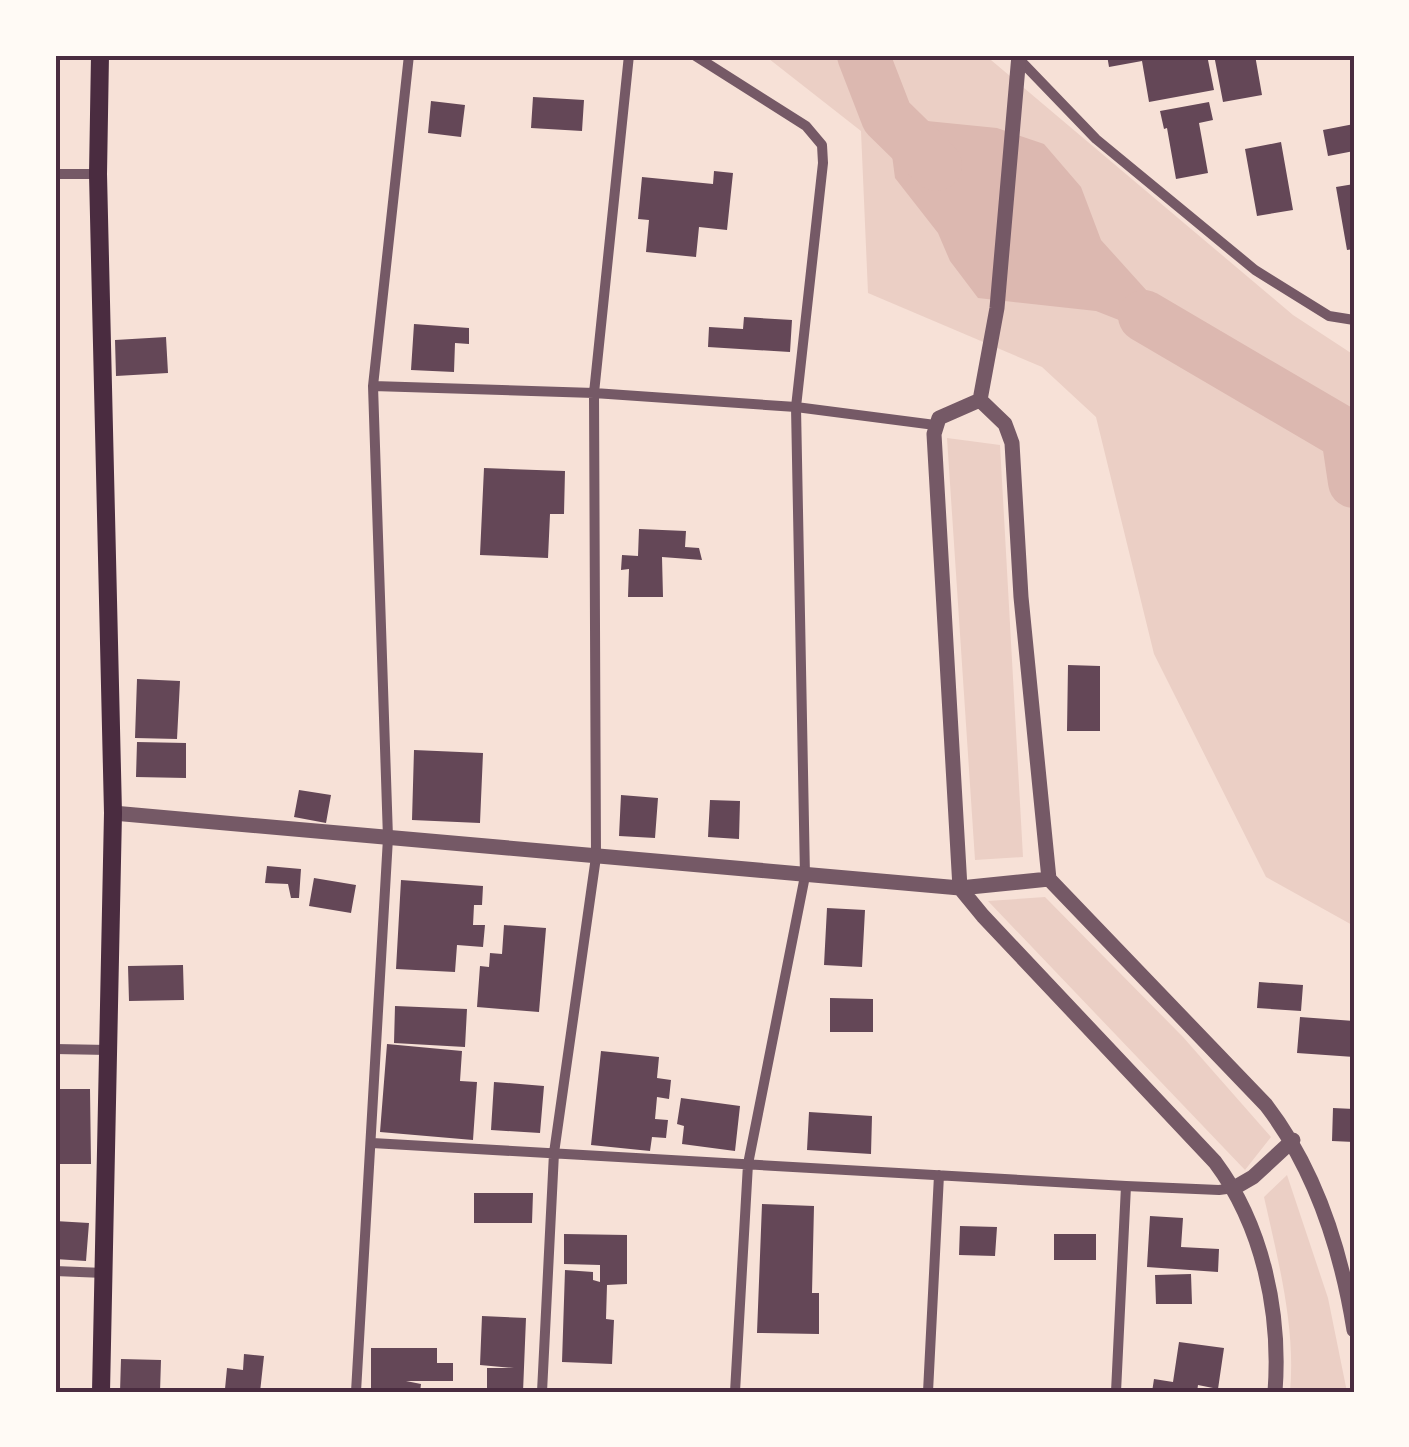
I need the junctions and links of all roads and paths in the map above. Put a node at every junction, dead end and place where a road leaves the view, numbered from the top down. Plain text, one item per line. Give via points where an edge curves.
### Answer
1 (100, 55) edge
2 (408, 55) edge
3 (629, 55) edge
4 (694, 55) edge
5 (1019, 56) edge
6 (55, 174) edge
7 (98, 174) junction
8 (1354, 320) edge
9 (373, 386) junction
10 (594, 392) junction
11 (980, 400) junction
12 (796, 408) junction
13 (935, 424) junction
14 (113, 812) junction
15 (388, 838) junction
16 (596, 858) junction
17 (805, 876) junction
18 (1048, 879) junction
19 (960, 888) junction
20 (55, 1050) edge
21 (108, 1050) junction
22 (1293, 1140) junction
23 (372, 1143) junction
24 (554, 1153) junction
25 (748, 1164) junction
26 (939, 1175) junction
27 (1126, 1186) junction
28 (1234, 1188) junction
29 (55, 1271) edge
30 (104, 1273) junction
31 (1354, 1330) edge
32 (101, 1392) edge
33 (356, 1392) edge
34 (542, 1392) edge
35 (735, 1392) edge
36 (928, 1392) edge
37 (1116, 1392) edge
38 (1275, 1392) edge

1 - 7 main road
2 - 9 street
3 - 10 street
4 - 12 street via 806,126 822,145
5 - 8 street via 1096,138 1255,270 1330,316
5 - 11 street via 997,308
6 - 7 street
7 - 14 main road
9 - 10 street
9 - 15 street
10 - 12 street
10 - 16 street
11 - 13 street
11 - 18 street via 1006,424 1012,444
12 - 13 street
12 - 17 street
13 - 19 street
14 - 15 street
14 - 21 main road
15 - 16 street
15 - 23 street
16 - 17 street
16 - 24 street
17 - 19 street
17 - 25 street
18 - 19 street
18 - 22 street
19 - 28 street
20 - 21 street
21 - 30 main road
22 - 28 street
22 - 31 street via 1328,1220
23 - 24 street
23 - 33 street
24 - 25 street
24 - 34 street
25 - 26 street
25 - 35 street
26 - 27 street
26 - 36 street
27 - 28 street
27 - 37 street
28 - 38 street via 1264,1271 1275,1328
29 - 30 street
30 - 32 main road

